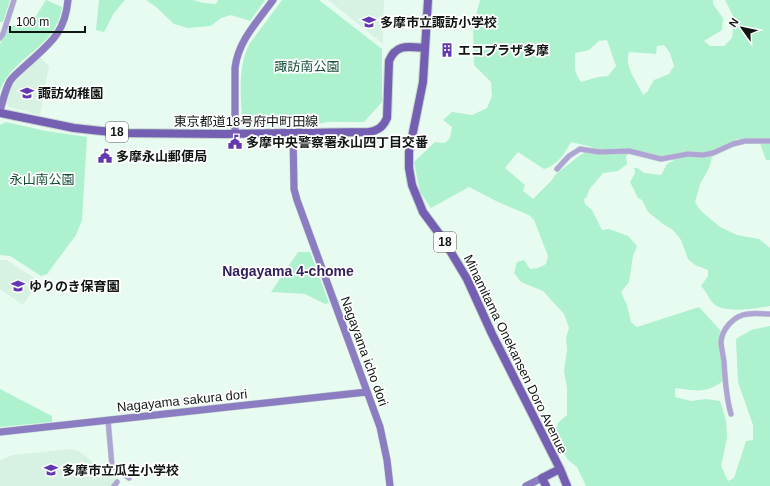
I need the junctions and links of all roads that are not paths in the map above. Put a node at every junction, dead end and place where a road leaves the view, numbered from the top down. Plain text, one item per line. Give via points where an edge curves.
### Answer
1 (14, 0) edge
2 (68, 0) edge
3 (273, 0) edge
4 (428, 0) edge
5 (0, 38) edge
6 (425, 48) junction
7 (0, 112) edge
8 (293, 133) junction
9 (235, 134) junction
10 (770, 141) edge
11 (557, 169) dead end
12 (770, 314) edge
13 (367, 392) junction
14 (731, 414) dead end
15 (108, 420) junction
16 (0, 432) edge
17 (560, 469) junction
18 (129, 478) dead end
19 (542, 478) junction
20 (390, 486) edge
21 (526, 486) edge
22 (546, 486) edge
23 (567, 486) edge
24 (571, 486) edge

1 - 5 street
2 - 7 street via 66,15 58,33 49,45 13,78 6,89
3 - 9 street via 246,36 236,59
4 - 6 main road, Minamitama Onekansen Doro Avenue / 18
6 - 8 main road, 東京都道18号府中町田線 / 18 via 399,49 389,61 387,118 381,128 369,132
6 - 17 main road, Minamitama Onekansen Doro Avenue / 18 via 422,90 409,152 412,185 423,212 467,279
7 - 9 main road, 東京都道18号府中町田線 / 18 via 74,128 120,133
8 - 9 main road, 東京都道18号府中町田線 / 18
8 - 13 street, Nagayama icho dori via 294,189 297,200
10 - 11 street via 745,141 713,153 661,159 629,151 599,152 580,149
12 - 14 street via 741,315 724,331 721,342 724,385
13 - 15 street, Nagayama sakura dori
13 - 20 street, Nagayama icho dori via 383,439
15 - 16 street, Nagayama sakura dori
15 - 18 street via 112,466
17 - 19 main road
17 - 23 main road, Minamitama Onekansen Doro Avenue / 18
17 - 24 main road, Minamitama Onekansen Doro Avenue / 18
19 - 21 street
19 - 22 main road

